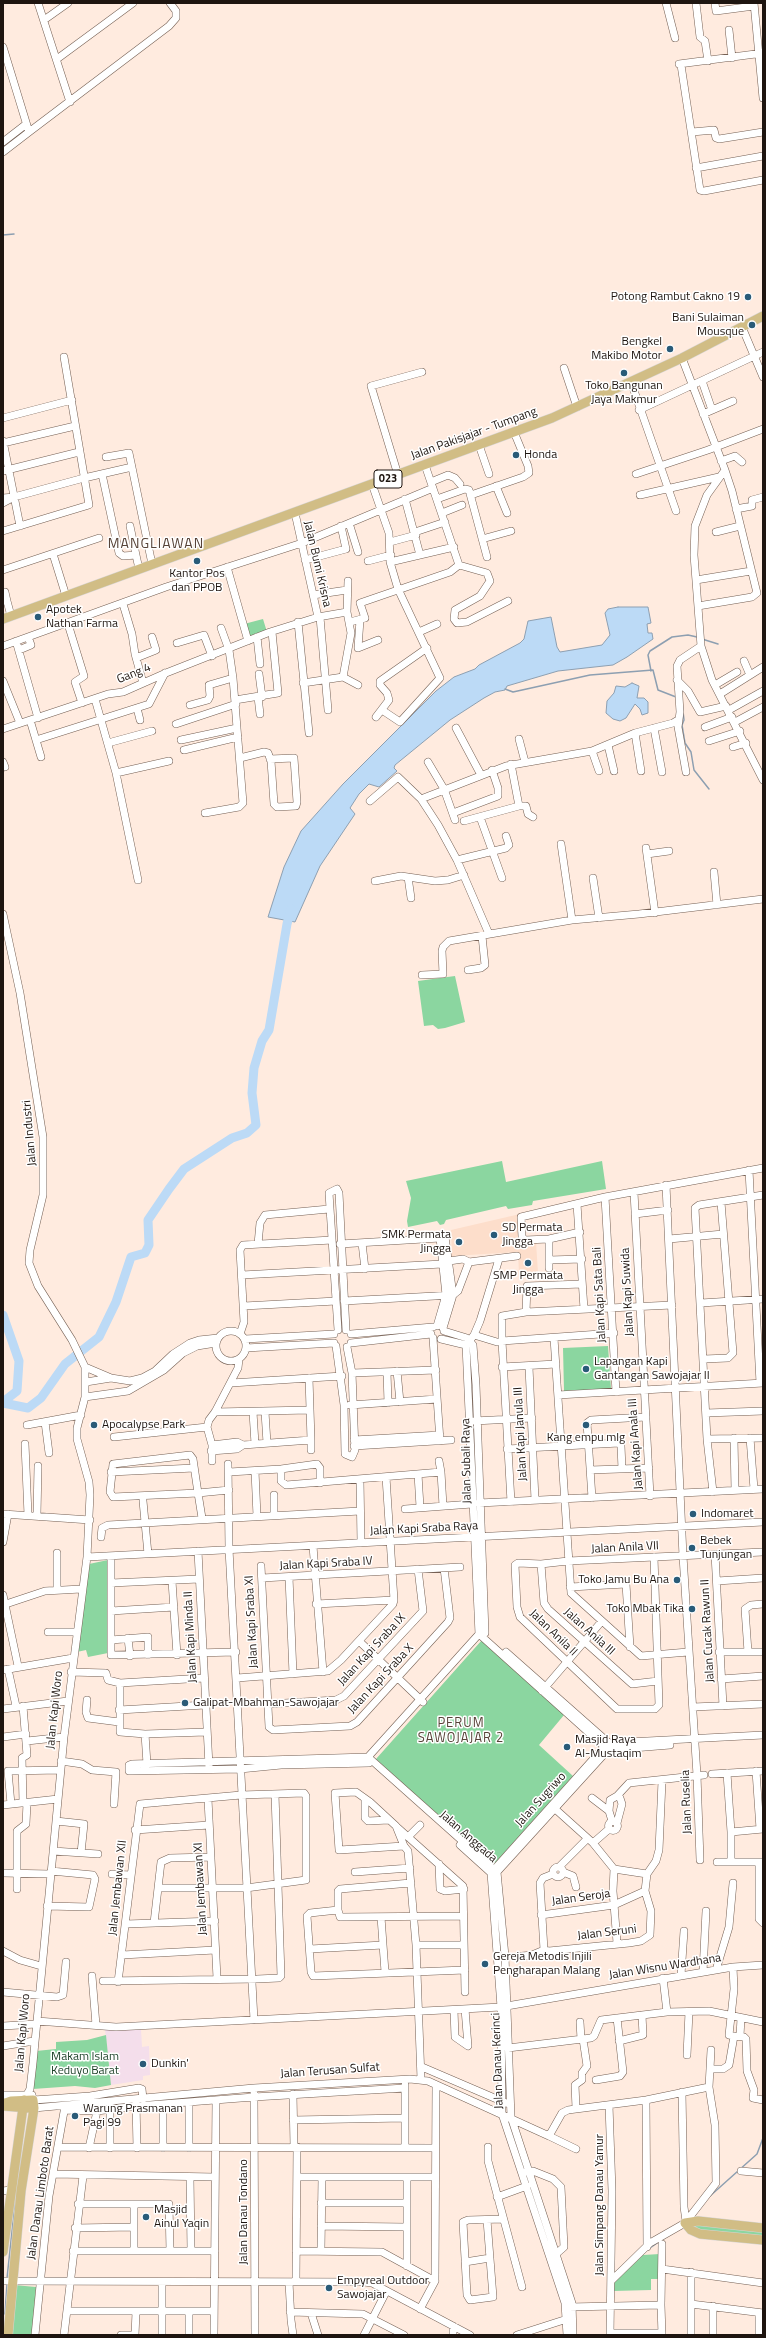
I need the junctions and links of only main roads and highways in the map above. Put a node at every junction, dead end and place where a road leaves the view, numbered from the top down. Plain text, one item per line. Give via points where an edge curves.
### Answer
1 (763, 316) edge
2 (7, 618) edge
3 (29, 2099) junction
4 (3, 2105) edge
5 (7, 2191) edge
6 (763, 2228) edge
7 (763, 2240) edge
8 (3, 2252) edge
9 (7, 2282) edge
10 (8, 2335) edge

1 - 2 main road, Jalan Pakisjajar - Tumpang / 023 via 682,358 577,407
3 - 4 main road
3 - 5 main road
3 - 9 main road via 22,2191
5 - 8 main road
6 - 7 main road via 686,2222 692,2230 700,2234
9 - 10 main road

